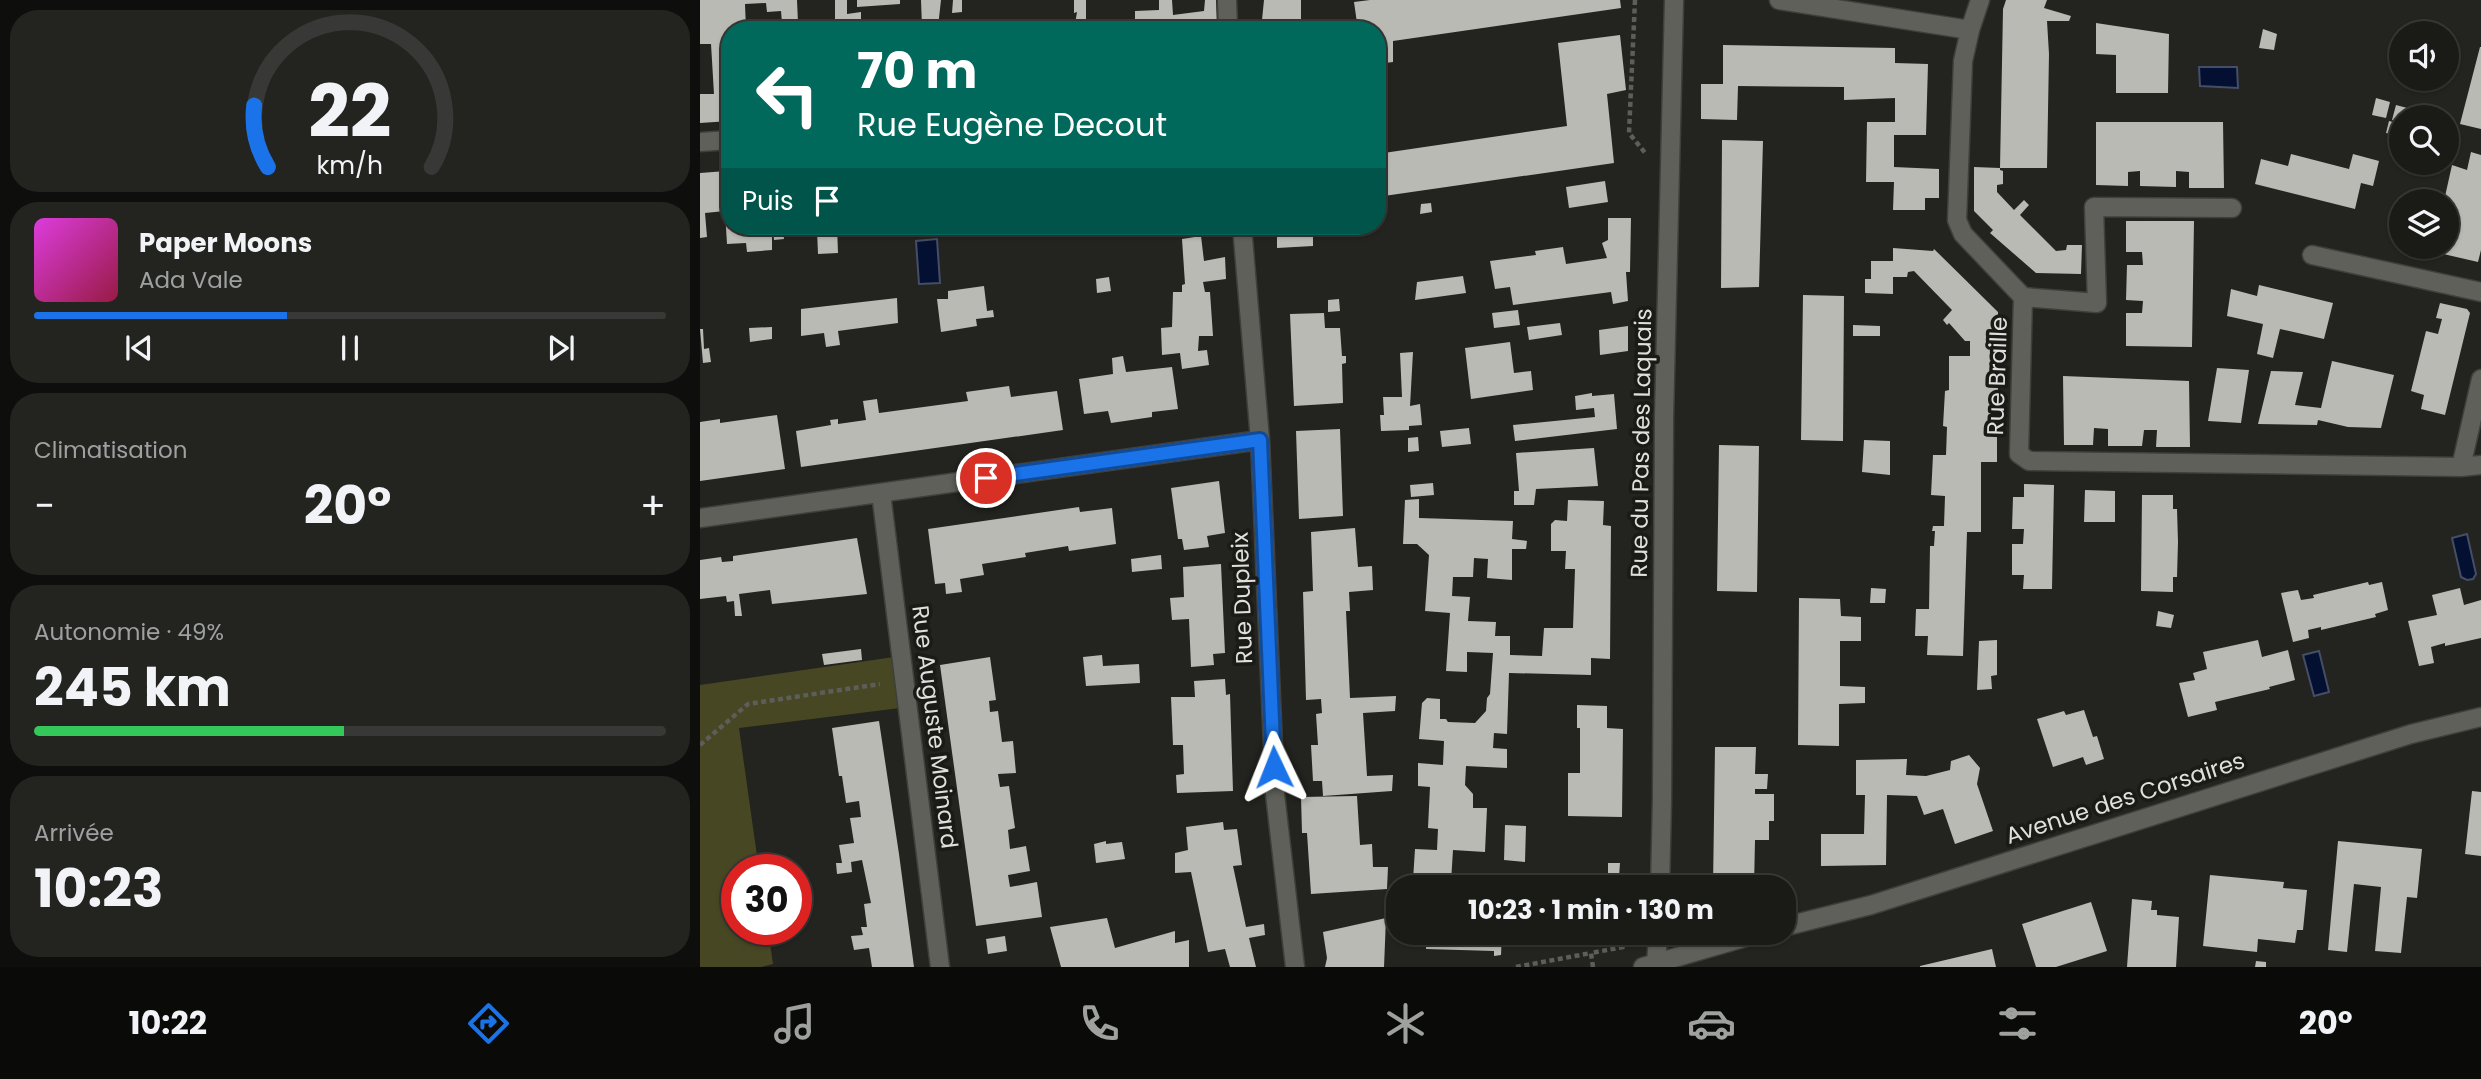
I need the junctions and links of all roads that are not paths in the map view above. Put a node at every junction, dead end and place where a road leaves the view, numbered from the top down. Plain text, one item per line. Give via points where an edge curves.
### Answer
1 (1227, 0) edge
2 (1674, 0) edge
3 (1779, 0) edge
4 (1980, 0) edge
5 (1228, 21) edge
6 (1970, 30) junction
7 (721, 141) edge
8 (700, 142) edge
9 (2232, 208) dead end
10 (1243, 235) edge
11 (2312, 255) dead end
12 (2481, 292) edge
13 (2023, 297) junction
14 (2481, 379) edge
15 (1260, 440) junction
16 (2481, 465) edge
17 (2461, 467) junction
18 (881, 493) junction
19 (700, 518) edge
20 (2481, 717) edge
21 (1660, 875) edge
22 (1796, 924) edge
23 (1655, 945) edge
24 (1720, 945) edge
25 (1651, 966) edge
26 (940, 967) edge
27 (1295, 967) edge

1 - 5 street
2 - 21 street, Rue du Pas des Laquais
3 - 6 street
4 - 6 street, Rue Braille
6 - 13 street, Rue Braille via 1963,61 1958,220 1963,234
7 - 8 street
9 - 13 street via 2094,206 2097,303
10 - 15 street, Rue Dupleix
11 - 12 street
13 - 17 street, Rue Braille via 2019,454 2029,461
14 - 17 street
15 - 18 street
15 - 27 street, Rue Dupleix via 1275,794
16 - 17 street, Rue Braille
18 - 19 street
18 - 26 street, Rue Auguste Moinard
20 - 22 street, Avenue des Corsaires via 2411,734 1871,905
23 - 25 street
24 - 25 street

